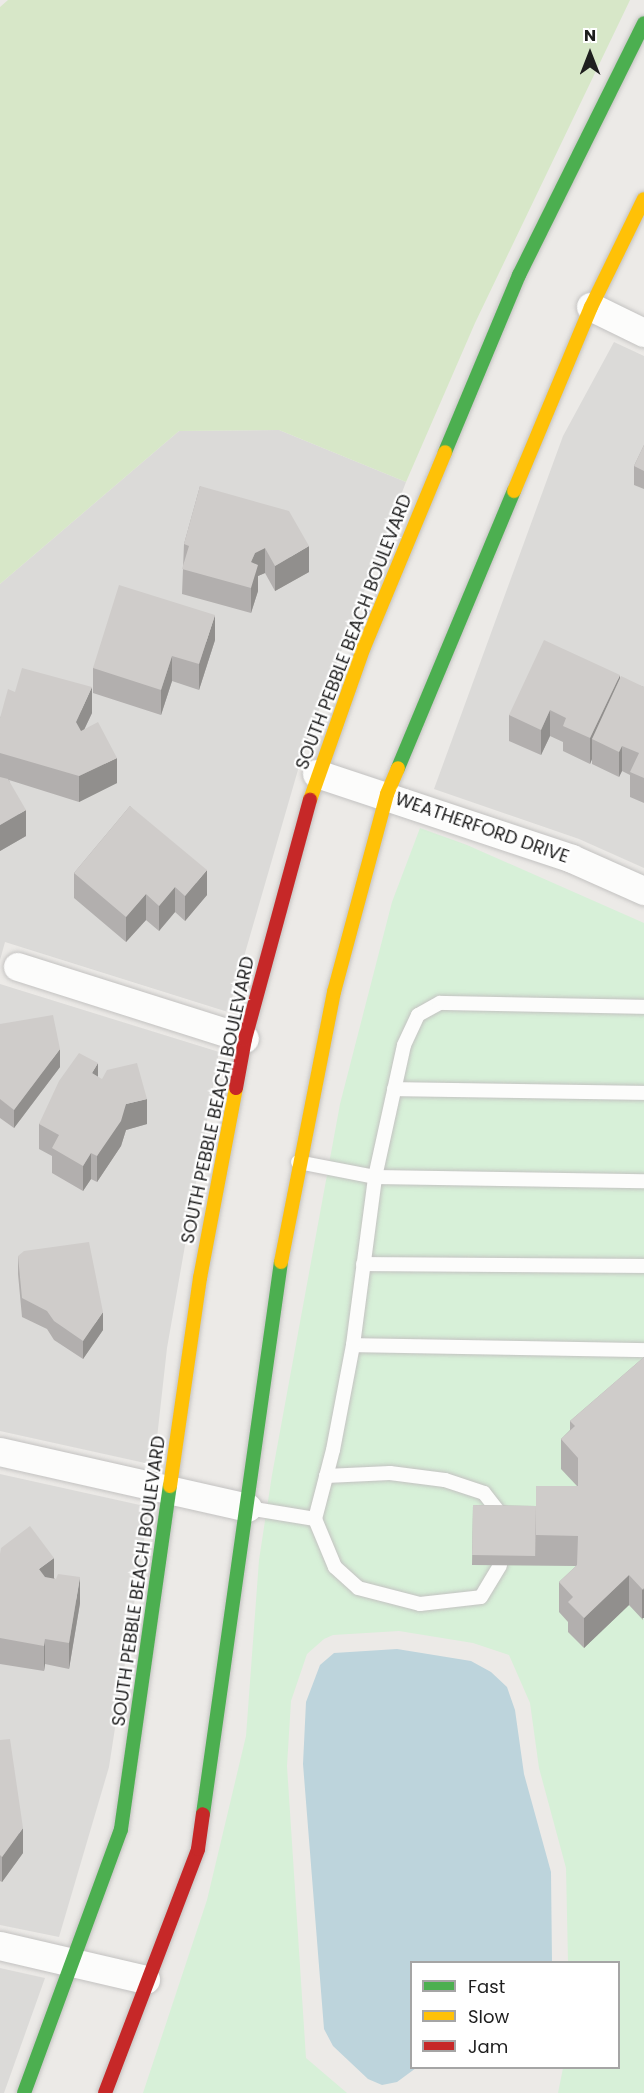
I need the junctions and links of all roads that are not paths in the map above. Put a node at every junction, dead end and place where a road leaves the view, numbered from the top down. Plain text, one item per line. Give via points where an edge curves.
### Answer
1 (644, 23) edge
2 (644, 199) edge
3 (591, 307) junction
4 (644, 333) edge
5 (317, 774) junction
6 (387, 794) junction
7 (644, 891) edge
8 (18, 967) dead end
9 (644, 1007) edge
10 (245, 1039) junction
11 (394, 1089) junction
12 (644, 1093) edge
13 (298, 1162) junction
14 (375, 1177) junction
15 (644, 1181) edge
16 (363, 1264) junction
17 (644, 1266) edge
18 (353, 1345) junction
19 (644, 1350) edge
20 (0, 1452) edge
21 (326, 1476) junction
22 (172, 1490) junction
23 (248, 1508) junction
24 (502, 1515) edge
25 (315, 1519) junction
26 (500, 1565) edge
27 (0, 1946) edge
28 (70, 1961) junction
29 (146, 1980) junction
30 (24, 2093) edge
31 (105, 2093) edge

1 - 5 street, SOUTH PEBBLE BEACH BOULEVARD via 519,275 364,647
2 - 3 street
3 - 4 street
3 - 6 street
5 - 6 street, WEATHERFORD DRIVE
5 - 10 street, SOUTH PEBBLE BEACH BOULEVARD
6 - 7 street, WEATHERFORD DRIVE via 572,858
6 - 13 street via 334,992
8 - 10 street
9 - 11 lane via 440,1003 418,1015 404,1046
10 - 22 street, SOUTH PEBBLE BEACH BOULEVARD via 200,1278
11 - 12 lane
11 - 14 lane
13 - 14 lane
13 - 23 street via 276,1292
14 - 15 lane
14 - 16 lane
16 - 17 lane
16 - 18 lane
18 - 19 lane
18 - 21 lane
20 - 22 street
21 - 24 lane via 390,1473 445,1480 484,1493
21 - 25 lane
22 - 23 street
22 - 28 street, SOUTH PEBBLE BEACH BOULEVARD via 121,1829
23 - 25 lane
23 - 29 street via 198,1849
25 - 26 lane via 335,1567 358,1588 420,1604 481,1597
27 - 28 street
28 - 29 street
28 - 30 street, SOUTH PEBBLE BEACH BOULEVARD
29 - 31 street

